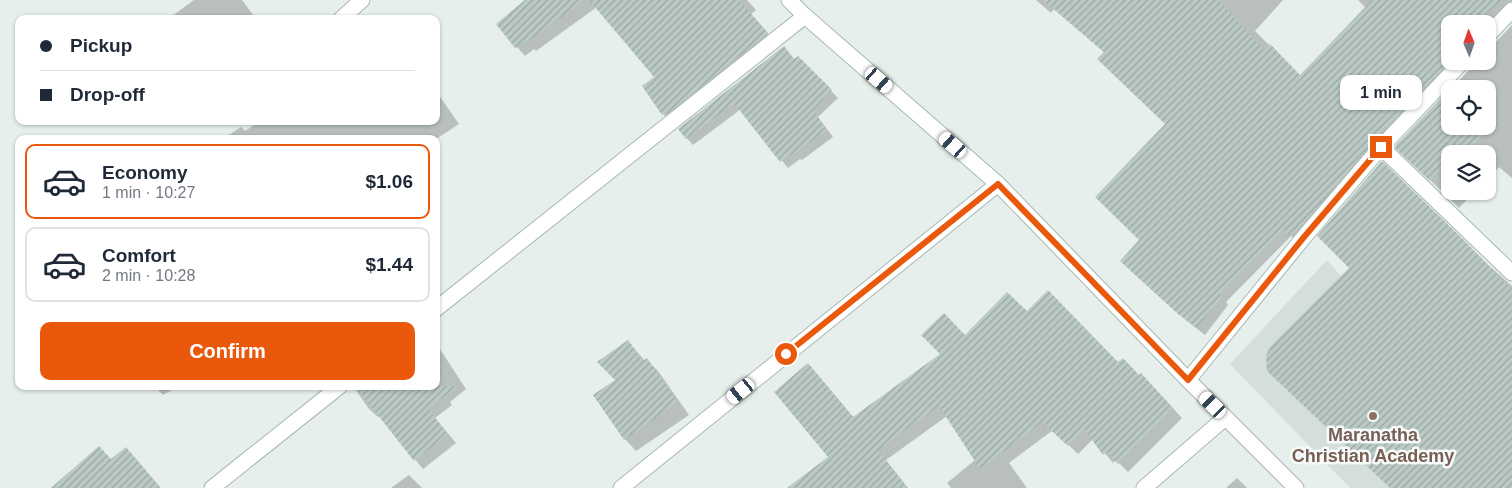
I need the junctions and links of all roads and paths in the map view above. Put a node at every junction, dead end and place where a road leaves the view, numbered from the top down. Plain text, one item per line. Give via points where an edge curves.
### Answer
1 (362, 0) edge
2 (789, 0) edge
3 (1512, 10) edge
4 (345, 15) edge
5 (805, 16) junction
6 (1496, 27) edge
7 (1454, 70) edge
8 (1381, 147) junction
9 (998, 184) junction
10 (1512, 273) edge
11 (440, 306) edge
12 (1188, 380) junction
13 (335, 390) edge
14 (1225, 418) junction
15 (212, 488) edge
16 (621, 488) edge
17 (1144, 488) edge
18 (1296, 488) edge

1 - 4 street
2 - 5 street
3 - 6 street
5 - 9 street
5 - 11 street
7 - 8 street
8 - 10 street
8 - 12 street
9 - 12 street
9 - 16 street
12 - 14 street
13 - 15 street
14 - 17 street
14 - 18 street

